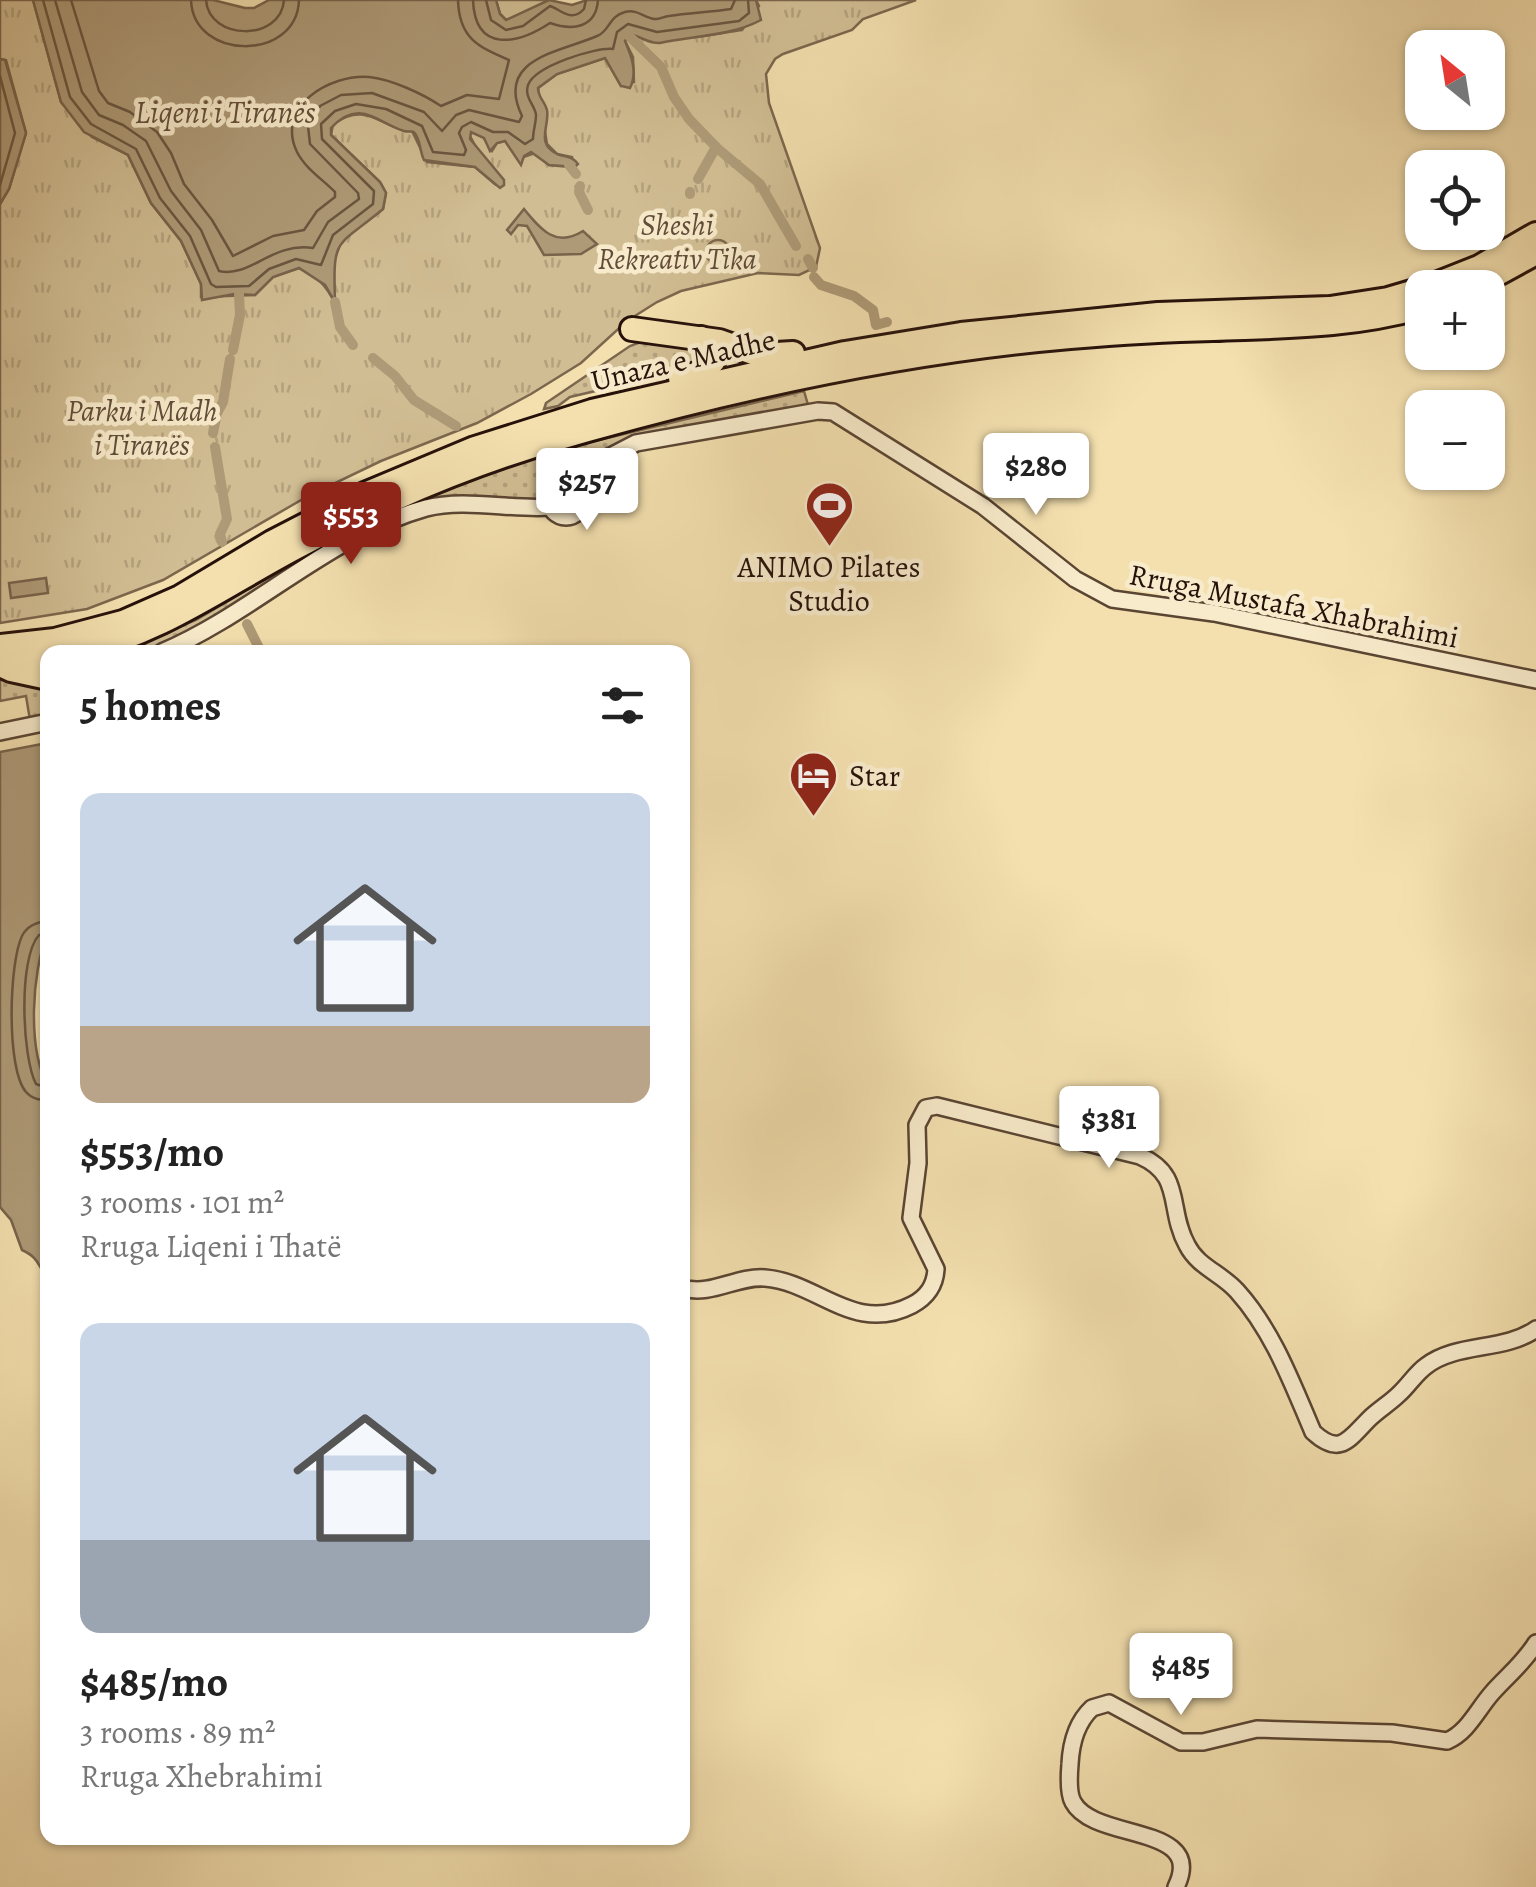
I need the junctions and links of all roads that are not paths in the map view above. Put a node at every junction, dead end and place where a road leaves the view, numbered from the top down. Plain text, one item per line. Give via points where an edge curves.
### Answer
1 (1536, 234) edge
2 (1536, 253) edge
3 (1471, 270) edge
4 (1505, 270) edge
5 (1405, 293) edge
6 (1405, 310) edge
7 (632, 328) dead end
8 (701, 338) junction
9 (845, 354) junction
10 (592, 412) junction
11 (578, 488) junction
12 (550, 507) junction
13 (102, 645) edge
14 (177, 645) edge
15 (0, 646) edge
16 (40, 659) edge
17 (0, 664) edge
18 (40, 676) edge
19 (1536, 680) edge
20 (40, 724) edge
21 (0, 732) edge
22 (690, 1290) edge
23 (1536, 1329) edge
24 (1536, 1643) edge
25 (1176, 1887) edge

1 - 3 highway, Unaza e Madhe
2 - 4 highway
5 - 9 highway, Unaza e Madhe via 1344,307 1071,320
6 - 13 highway, Unaza e Madhe via 1342,324 1159,331 961,350 587,430 412,490 179,616
7 - 8 highway
8 - 9 highway via 759,355 820,349
8 - 10 highway via 714,356 707,369 612,396
9 - 10 highway, Unaza e Madhe
10 - 15 highway, Unaza e Madhe via 475,448 380,487 122,622 67,638
11 - 12 street via 554,487
11 - 12 street via 583,502 576,514 561,517
11 - 19 street, Rruga Mustafa Xhabrahimi via 607,458 636,444 833,412 983,506 1108,597
12 - 14 street via 444,506 409,514
16 - 17 highway
17 - 18 highway
20 - 21 street
22 - 23 street via 776,1279 854,1313 904,1309 920,1300 936,1268 911,1218 917,1125 926,1108 937,1106 1140,1156 1162,1168 1192,1254 1237,1292 1271,1339 1313,1432 1324,1442 1355,1436 1426,1365
24 - 25 street via 1466,1729 1447,1742 1392,1733 1256,1729 1181,1742 1109,1704 1092,1708 1076,1734 1070,1799 1098,1824 1166,1842 1181,1866

